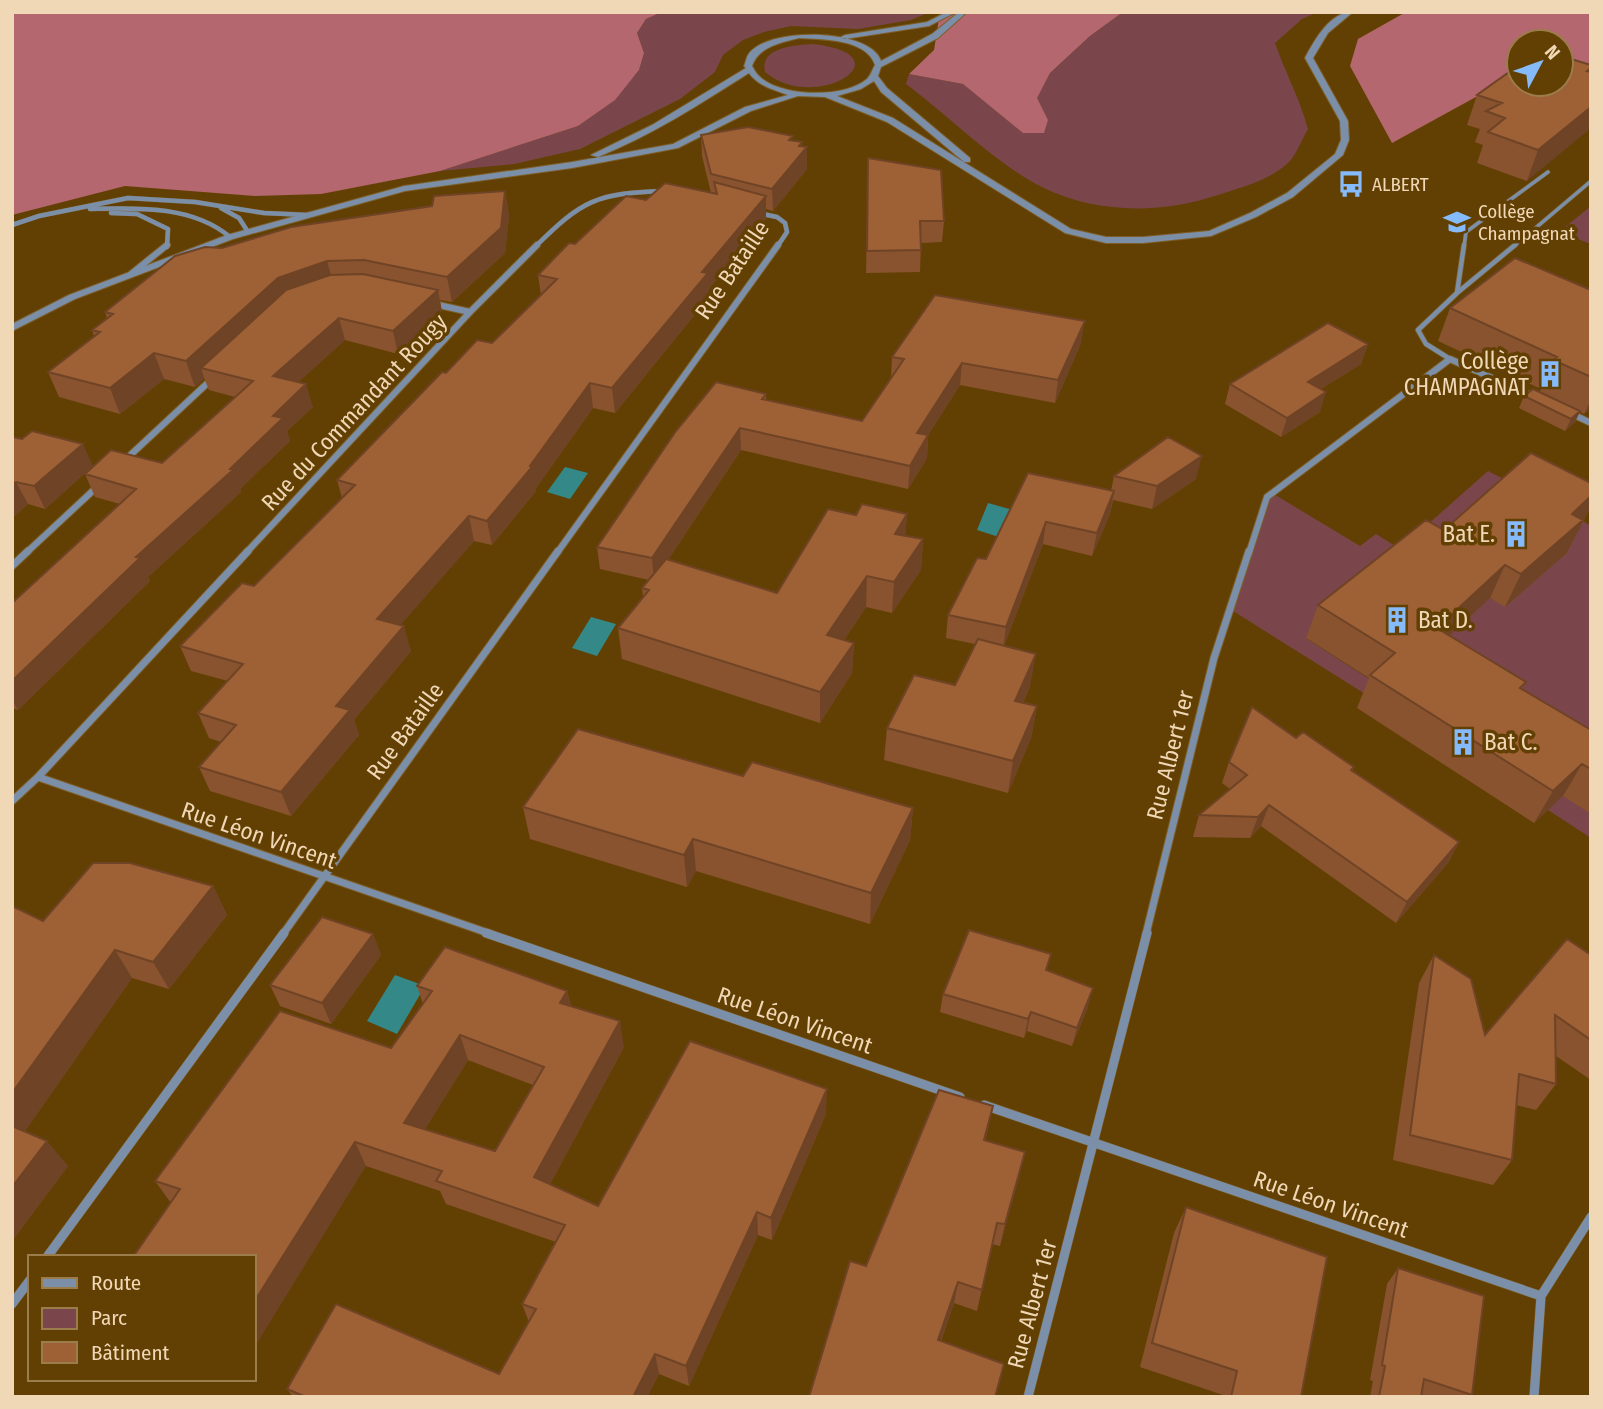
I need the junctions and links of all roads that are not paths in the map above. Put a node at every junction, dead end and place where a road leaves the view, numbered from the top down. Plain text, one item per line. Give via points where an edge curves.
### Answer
1 (953, 12) edge
2 (964, 12) edge
3 (1350, 12) edge
4 (837, 38) junction
5 (878, 66) junction
6 (749, 70) junction
7 (874, 76) junction
8 (795, 95) junction
9 (828, 96) junction
10 (572, 164) junction
11 (1548, 172) edge
12 (1591, 181) edge
13 (1001, 189) junction
14 (671, 193) edge
15 (216, 205) junction
16 (69, 210) junction
17 (750, 211) edge
18 (309, 215) junction
19 (12, 225) edge
20 (248, 232) junction
21 (230, 237) junction
22 (131, 274) junction
23 (1457, 293) junction
24 (431, 304) edge
25 (471, 312) junction
26 (12, 328) edge
27 (1450, 359) junction
28 (220, 372) edge
29 (1544, 402) edge
30 (1555, 407) edge
31 (1591, 423) edge
32 (121, 464) edge
33 (101, 483) edge
34 (12, 566) edge
35 (38, 777) junction
36 (12, 800) edge
37 (324, 878) junction
38 (964, 1098) edge
39 (977, 1102) edge
40 (1095, 1143) junction
41 (1591, 1217) edge
42 (48, 1255) edge
43 (28, 1283) edge
44 (1541, 1296) junction
45 (12, 1304) edge
46 (1028, 1397) edge
47 (1534, 1397) edge

1 - 4 street via 929,24
2 - 5 street via 935,36
3 - 13 street via 1319,36 1309,58 1344,121 1345,140 1339,155 1290,195 1260,211 1211,233 1106,240 1068,231
4 - 5 street via 866,49
4 - 6 street via 782,39 755,52
5 - 7 street
6 - 8 street via 764,85
6 - 10 street via 626,143
7 - 9 street via 848,92
7 - 13 street via 884,90
8 - 9 street
8 - 10 street via 748,109 675,146
9 - 13 street via 890,120
10 - 18 street via 404,189
11 - 23 lane via 1465,232
12 - 23 lane
14 - 25 street, Rue du Commandant Rougy via 622,192 583,204
15 - 16 street via 128,198
15 - 18 street
15 - 20 street via 239,218
16 - 19 street
16 - 21 street via 144,207 185,214 224,230
16 - 22 street via 137,214 168,229 167,247
17 - 37 street, Rue Bataille via 777,217 787,232
18 - 20 street
20 - 21 street
21 - 22 street
22 - 26 street
23 - 27 lane via 1419,330 1429,348
24 - 25 street
25 - 35 street, Rue du Commandant Rougy
27 - 29 street
27 - 40 street, Rue Albert 1er via 1267,497 1214,658
28 - 32 street
30 - 31 street
33 - 34 street
35 - 36 street, Rue du Commandant Rougy
35 - 37 street, Rue Léon Vincent
37 - 38 street, Rue Léon Vincent
37 - 42 street, Rue Bataille
39 - 40 street, Rue Léon Vincent
40 - 44 street, Rue Léon Vincent
40 - 46 street, Rue Albert 1er
41 - 44 street
43 - 45 street
44 - 47 street

